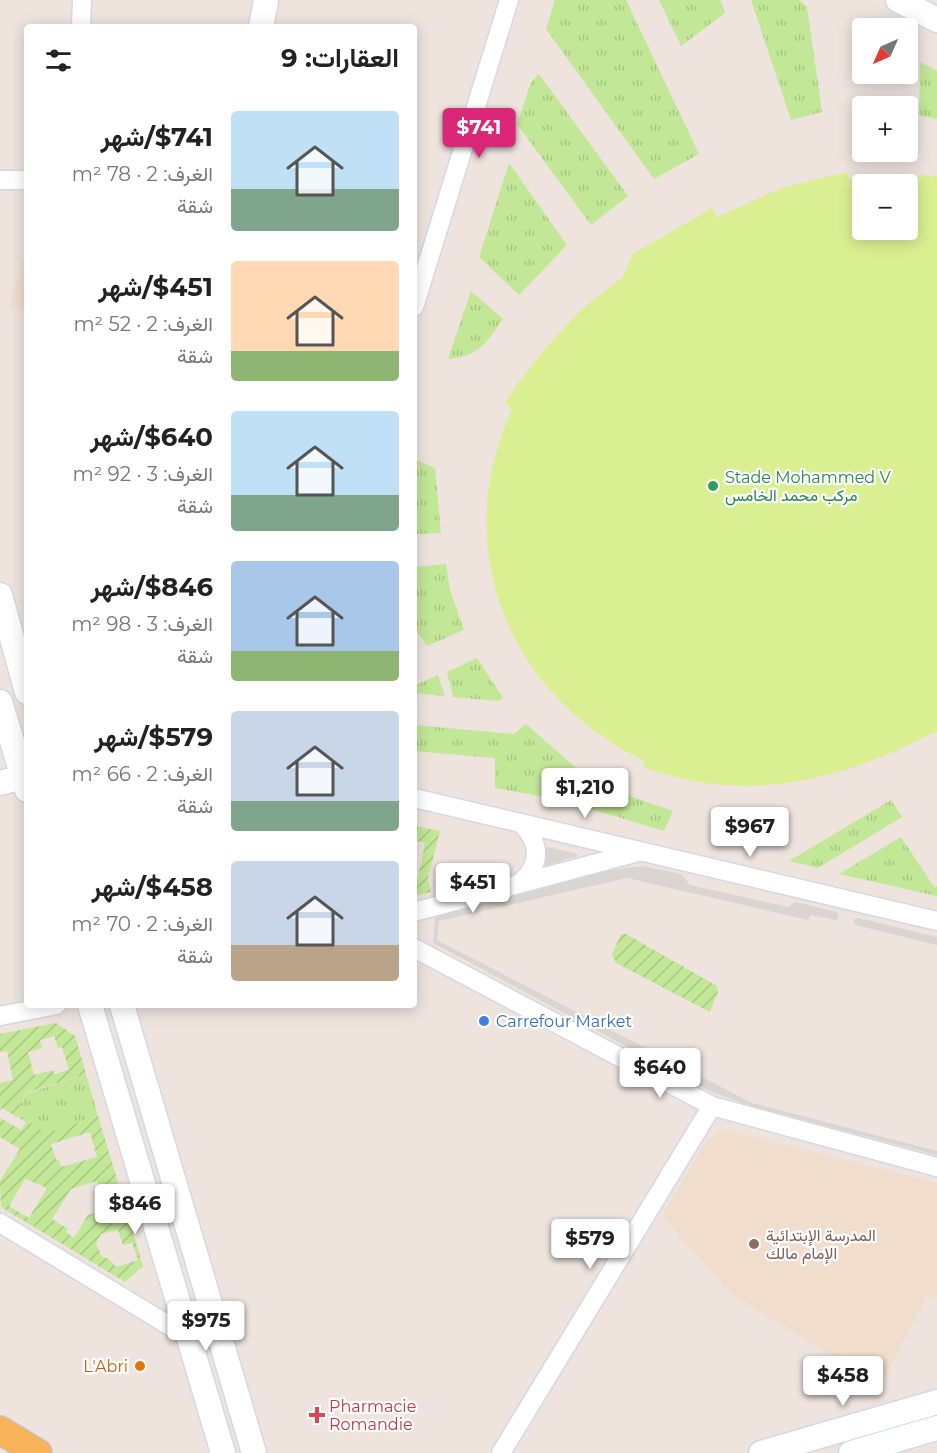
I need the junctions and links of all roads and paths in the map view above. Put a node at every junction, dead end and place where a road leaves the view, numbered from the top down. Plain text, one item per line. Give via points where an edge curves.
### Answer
1 (82, 0) edge
2 (266, 0) edge
3 (509, 0) edge
4 (898, 0) edge
5 (937, 20) edge
6 (81, 24) edge
7 (262, 24) edge
8 (0, 180) edge
9 (24, 180) edge
10 (417, 297) edge
11 (0, 595) edge
12 (24, 681) edge
13 (0, 702) edge
14 (19, 782) edge
15 (417, 799) edge
16 (521, 823) junction
17 (641, 851) junction
18 (521, 882) junction
19 (417, 911) edge
20 (937, 921) edge
21 (417, 950) edge
22 (41, 1008) edge
23 (91, 1008) edge
24 (123, 1008) edge
25 (0, 1016) edge
26 (712, 1106) junction
27 (937, 1167) edge
28 (0, 1223) edge
29 (218, 1331) junction
30 (188, 1337) junction
31 (937, 1402) edge
32 (937, 1428) edge
33 (0, 1430) edge
34 (39, 1453) edge
35 (223, 1453) edge
36 (254, 1453) edge
37 (501, 1453) edge
38 (762, 1453) edge
39 (851, 1453) edge

1 - 6 street
2 - 7 main road
3 - 10 street
4 - 5 main road
8 - 9 street
11 - 12 main road
13 - 14 main road
15 - 16 street
16 - 17 street
16 - 18 street via 537,852 534,869
17 - 18 street
17 - 20 street
18 - 19 street
21 - 26 street
22 - 25 street
23 - 30 main road
24 - 29 main road
26 - 27 street
26 - 37 street
28 - 30 street
29 - 30 street
29 - 36 main road
30 - 35 main road
31 - 38 main road
32 - 39 main road
33 - 34 main road

